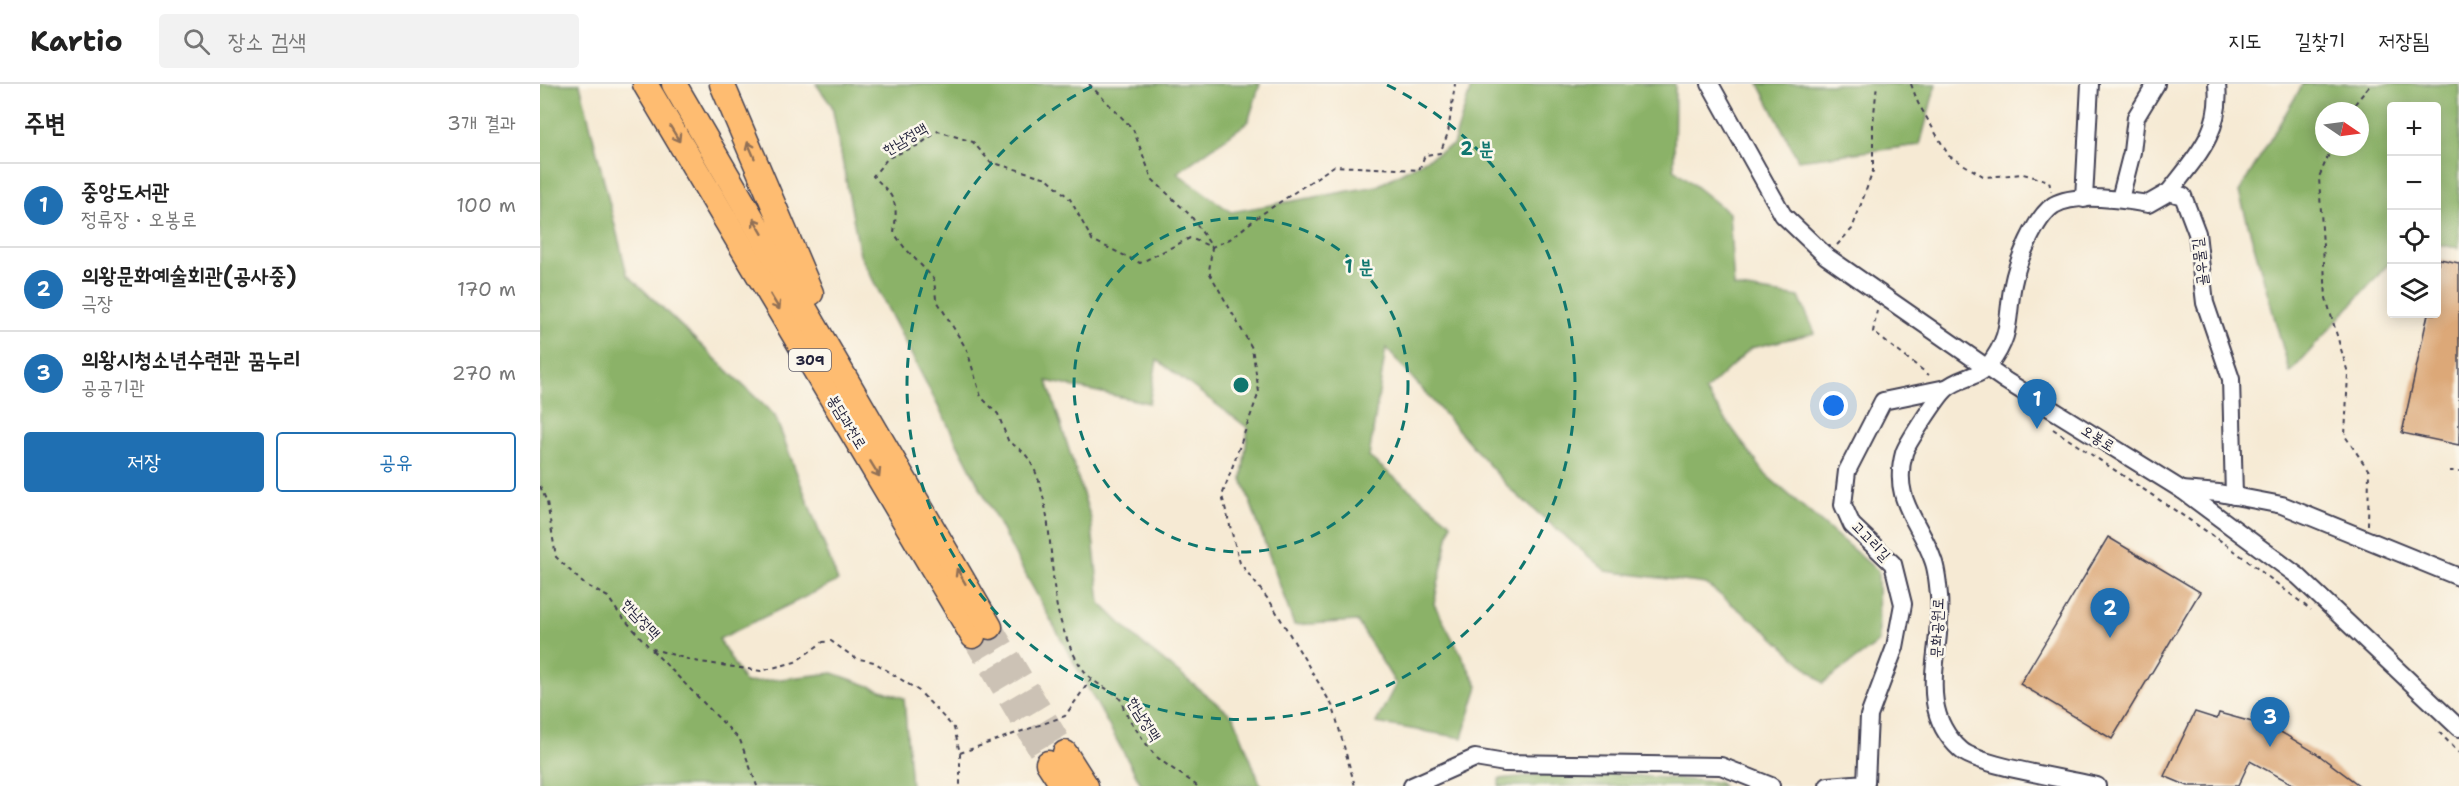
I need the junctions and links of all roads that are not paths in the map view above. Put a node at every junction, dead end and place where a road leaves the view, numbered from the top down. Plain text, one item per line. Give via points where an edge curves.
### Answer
1 (645, 84) edge
2 (674, 84) edge
3 (722, 84) edge
4 (1710, 84) edge
5 (2090, 84) edge
6 (2156, 84) edge
7 (2217, 84) edge
8 (2169, 192) junction
9 (2084, 199) junction
10 (2120, 199) junction
11 (1988, 367) junction
12 (1946, 388) junction
13 (856, 397) junction
14 (2181, 490) junction
15 (2234, 496) junction
16 (2459, 577) edge
17 (2459, 728) edge
18 (1063, 786) edge
19 (1086, 786) edge
20 (1412, 786) edge
21 (1771, 786) edge
22 (1828, 786) edge
23 (2097, 786) edge

1 -> 13 highway, 봉담과천로 / 309 via 982,632
13 -> 2 highway, 봉담과천로 / 309
13 -> 3 highway
4 - 11 street, 오봉로 via 1784,215 1826,256 1879,296
5 - 9 street
6 - 10 street via 2136,117
7 - 8 street via 2219,102 2211,135
8 - 10 street via 2148,204
8 - 15 street, 골우물길 via 2183,196 2197,233 2205,303 2231,379
9 - 10 street
9 - 11 street via 2054,205 2025,244 2013,284 2009,328
11 - 12 street
11 - 14 street, 오봉로
12 - 22 street, 고고리길 via 1883,401 1847,471 1844,505 1852,525 1893,564 1903,604 1895,647 1869,716 1866,783
12 - 23 street, 문화공원로 via 1904,452 1901,476 1905,506 1933,560 1939,598 1933,699 1940,726 1962,751 1984,762
14 - 15 street
14 - 17 street, 오봉로 via 2298,576
15 - 16 street via 2282,505
18 - 19 highway via 1056,758
20 - 21 street via 1475,758 1505,764 1721,766

